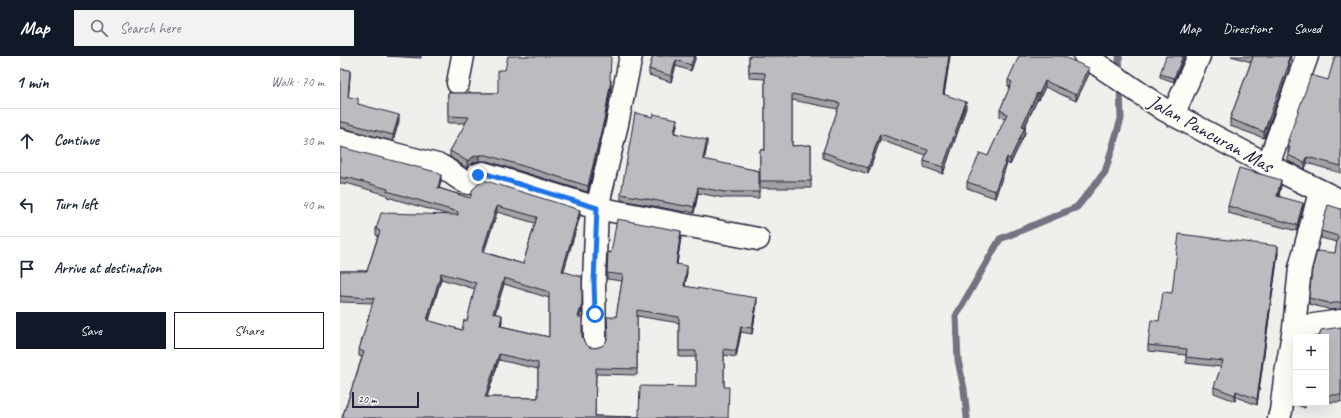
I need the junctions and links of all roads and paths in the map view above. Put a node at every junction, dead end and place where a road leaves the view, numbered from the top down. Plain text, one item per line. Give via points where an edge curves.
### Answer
1 (462, 56) edge
2 (631, 56) edge
3 (1199, 56) edge
4 (1307, 56) edge
5 (1091, 60) edge
6 (458, 83) dead end
7 (1168, 112) junction
8 (340, 140) edge
9 (1268, 165) junction
10 (1320, 192) junction
11 (1341, 201) edge
12 (597, 208) junction
13 (758, 239) dead end
14 (1341, 321) edge
15 (1294, 328) junction
16 (595, 342) dead end
17 (1279, 418) edge

1 - 6 street
2 - 12 street
3 - 7 street
4 - 9 street
5 - 7 street, Jalan Pancuran Mas
7 - 9 street, Jalan Pancuran Mas
8 - 12 street via 441,166 465,183 483,173
9 - 10 street, Jalan Pancuran Mas
10 - 11 street, Jalan Pancuran Mas
10 - 15 street via 1300,268
12 - 13 street
12 - 16 street
14 - 15 street
15 - 17 street

